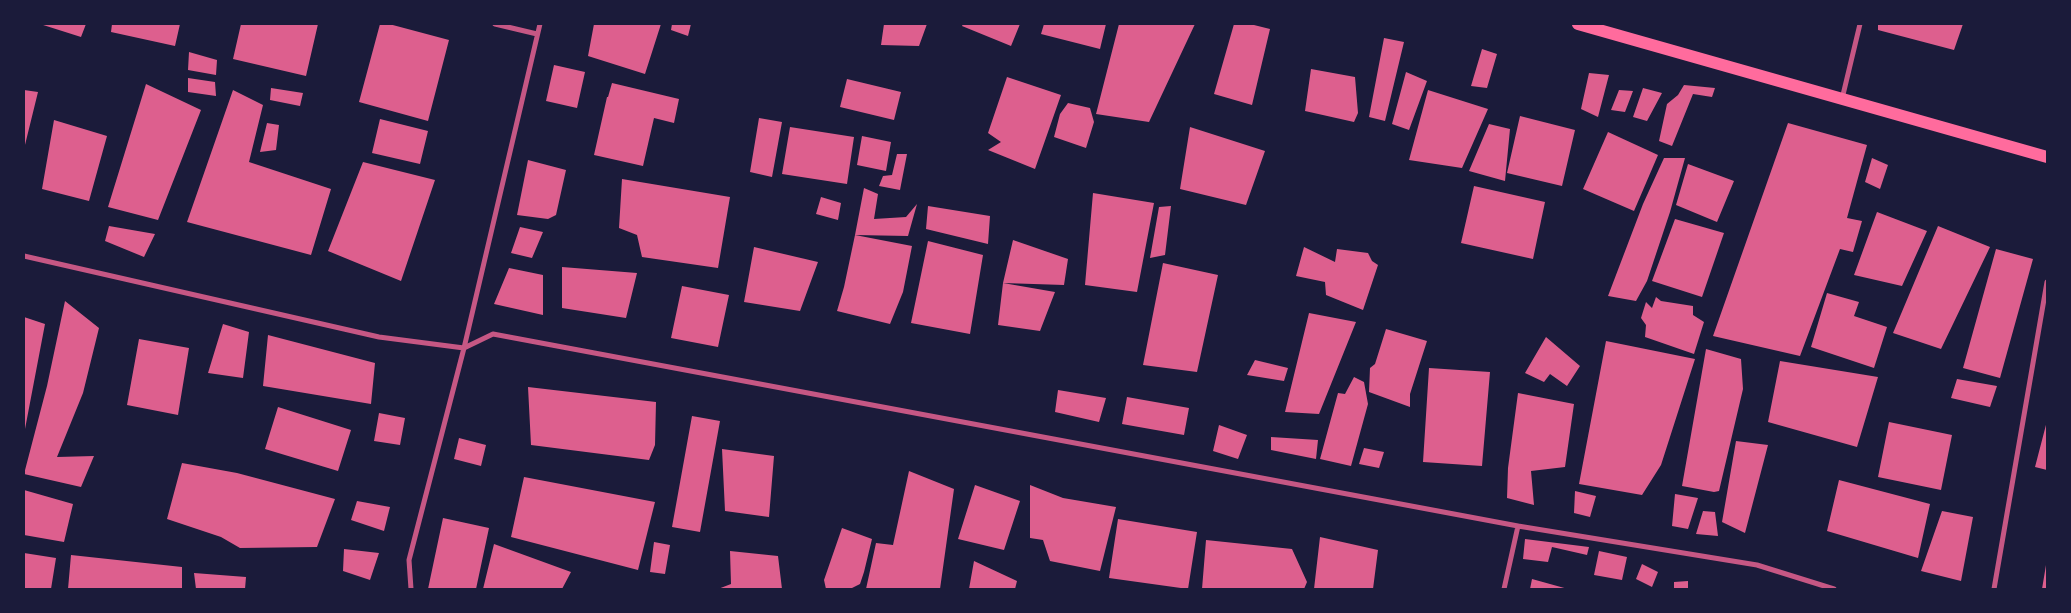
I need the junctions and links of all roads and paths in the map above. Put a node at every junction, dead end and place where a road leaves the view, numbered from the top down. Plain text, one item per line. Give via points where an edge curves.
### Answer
1 (495, 24) edge
2 (540, 24) edge
3 (1578, 24) edge
4 (1860, 24) edge
5 (537, 34) junction
6 (1842, 100) junction
7 (2047, 157) edge
8 (24, 256) edge
9 (2047, 282) edge
10 (464, 348) junction
11 (1518, 526) junction
12 (412, 589) edge
13 (1504, 589) edge
14 (1834, 589) edge
15 (1994, 589) edge

1 - 5 street
2 - 5 street
3 - 6 main road
4 - 6 street
5 - 10 street
6 - 7 main road
8 - 10 street via 379,337
9 - 15 street
10 - 11 street via 493,334
10 - 12 street via 409,560
11 - 13 street
11 - 14 street via 1757,564

